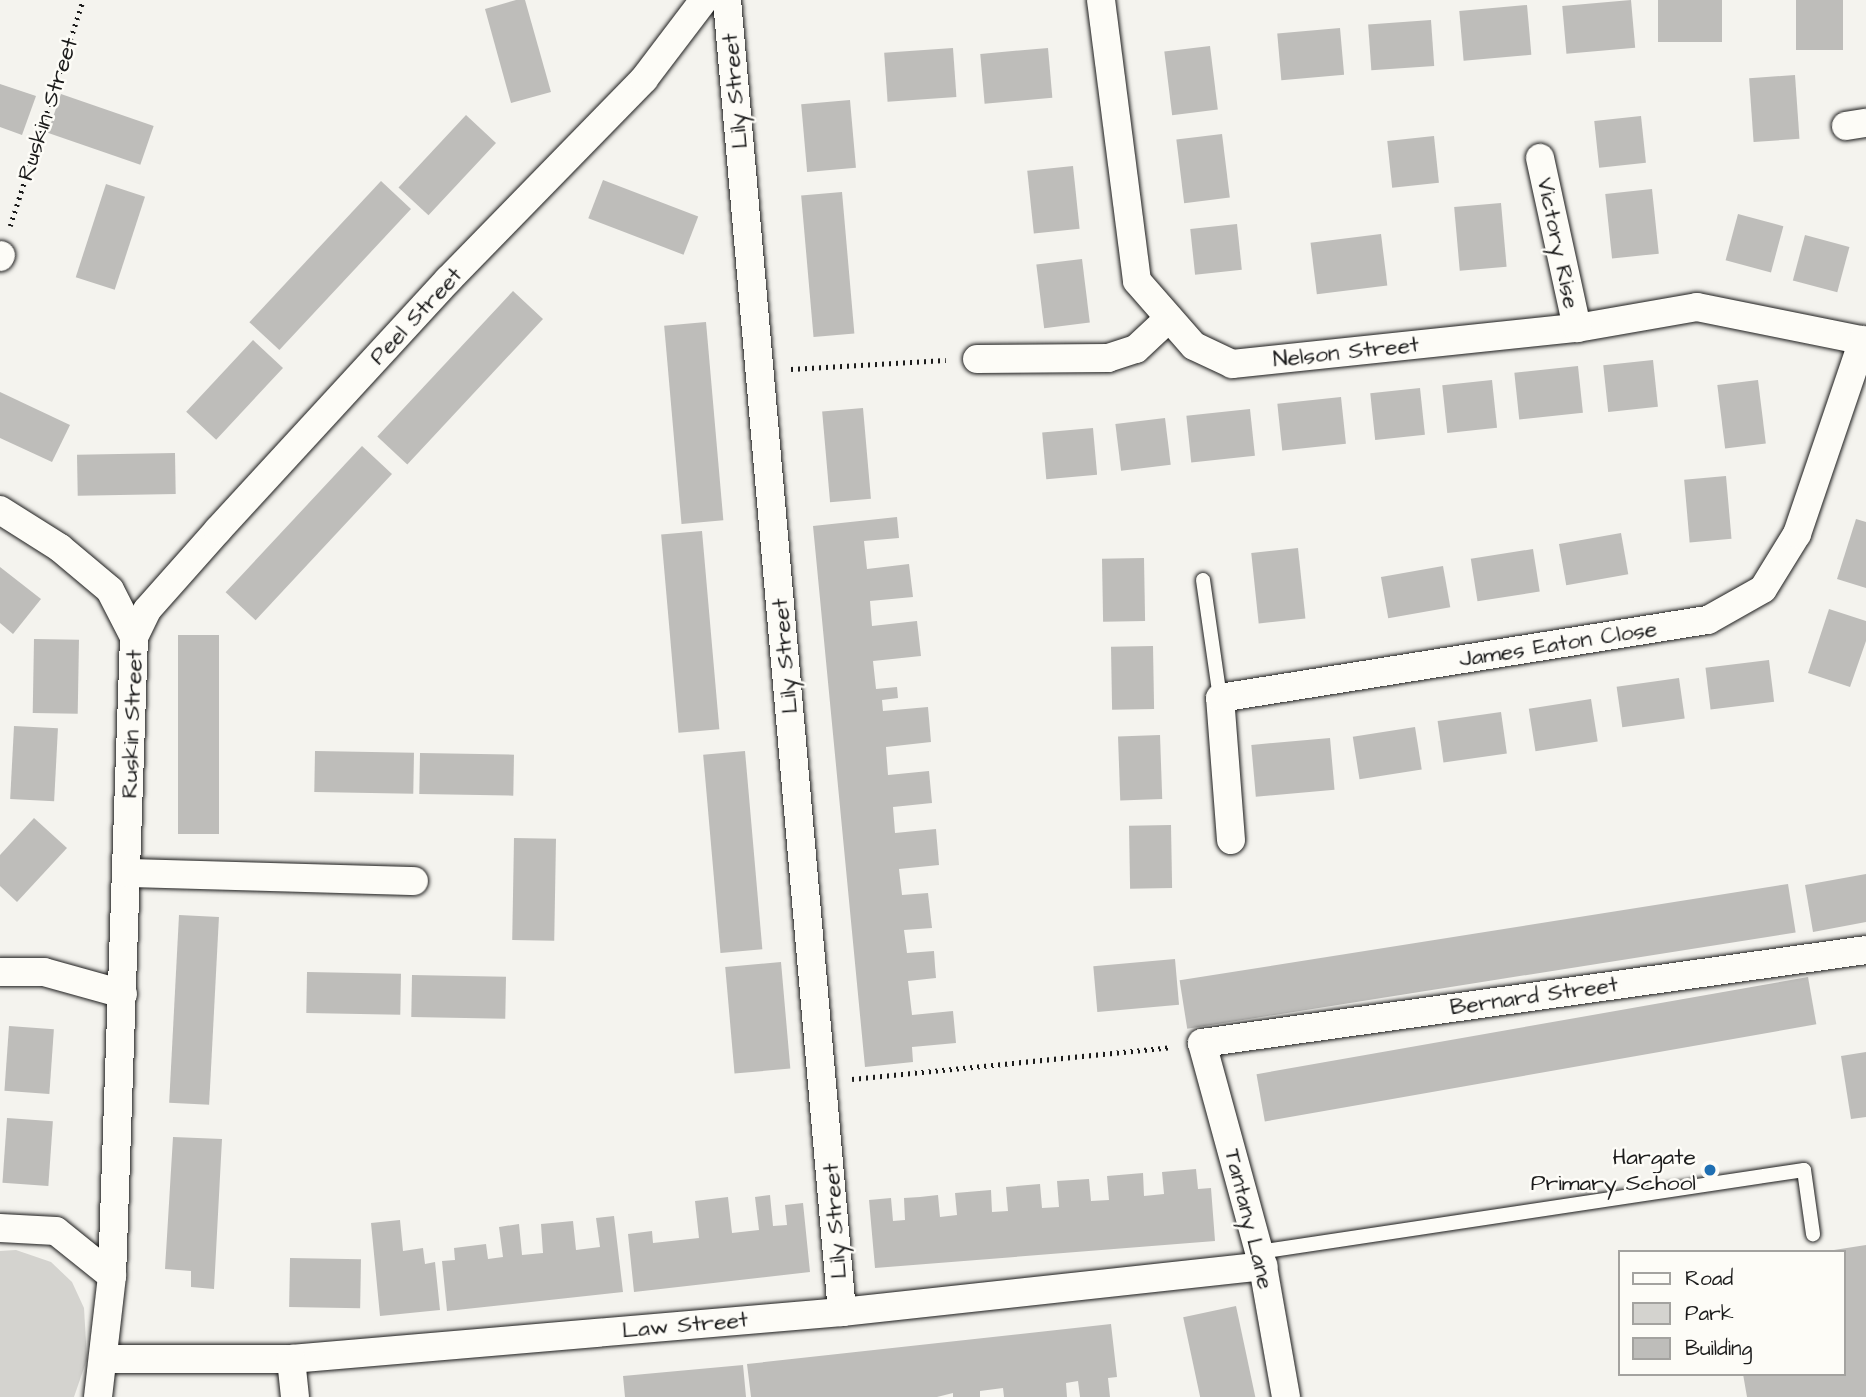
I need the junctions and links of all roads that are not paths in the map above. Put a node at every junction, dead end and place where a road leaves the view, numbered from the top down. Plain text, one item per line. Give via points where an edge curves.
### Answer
1 (704, 0) edge
2 (727, 0) edge
3 (1101, 0) edge
4 (1540, 158) dead end
5 (1169, 318) junction
6 (1577, 328) junction
7 (1864, 341) edge
8 (977, 359) road end
9 (0, 510) edge
10 (1203, 580) dead end
11 (134, 637) junction
12 (1220, 698) junction
13 (1231, 840) dead end
14 (127, 873) junction
15 (414, 881) dead end
16 (1866, 950) edge
17 (0, 972) edge
18 (123, 993) junction
19 (1202, 1044) joint
20 (0, 1228) edge
21 (1813, 1234) dead end
22 (1261, 1259) junction
23 (112, 1276) junction
24 (842, 1312) junction
25 (105, 1359) junction
26 (292, 1359) junction
27 (98, 1397) edge
28 (295, 1397) edge
29 (1286, 1397) edge

1 - 11 street, Peel Street via 644,79 448,280 218,530 148,610
2 - 24 street, Lily Street
3 - 5 street, Nelson Street via 1137,281
4 - 6 street, Victory Rise
5 - 6 street, Nelson Street via 1194,346 1232,364
5 - 8 street via 1136,349 1108,358
6 - 7 street, Nelson Street via 1697,307
7 - 12 street, James Eaton Close via 1797,534 1763,589 1708,620
9 - 11 street, Ruskin Street via 60,548 110,590
10 - 12 lane
11 - 14 street, Ruskin Street
12 - 13 street
14 - 15 street
14 - 18 street, Ruskin Street
16 - 19 street, Bernard Street
17 - 18 street via 44,972
18 - 23 street, Ruskin Street
19 - 22 street, Tantany Lane
20 - 23 street via 55,1231
21 - 22 lane via 1804,1170
22 - 24 street, Law Street
22 - 29 street, Tantany Lane
23 - 25 street, Ruskin Street
24 - 26 street, Law Street
25 - 26 street, Law Street
25 - 27 street, Ruskin Street
26 - 28 street

